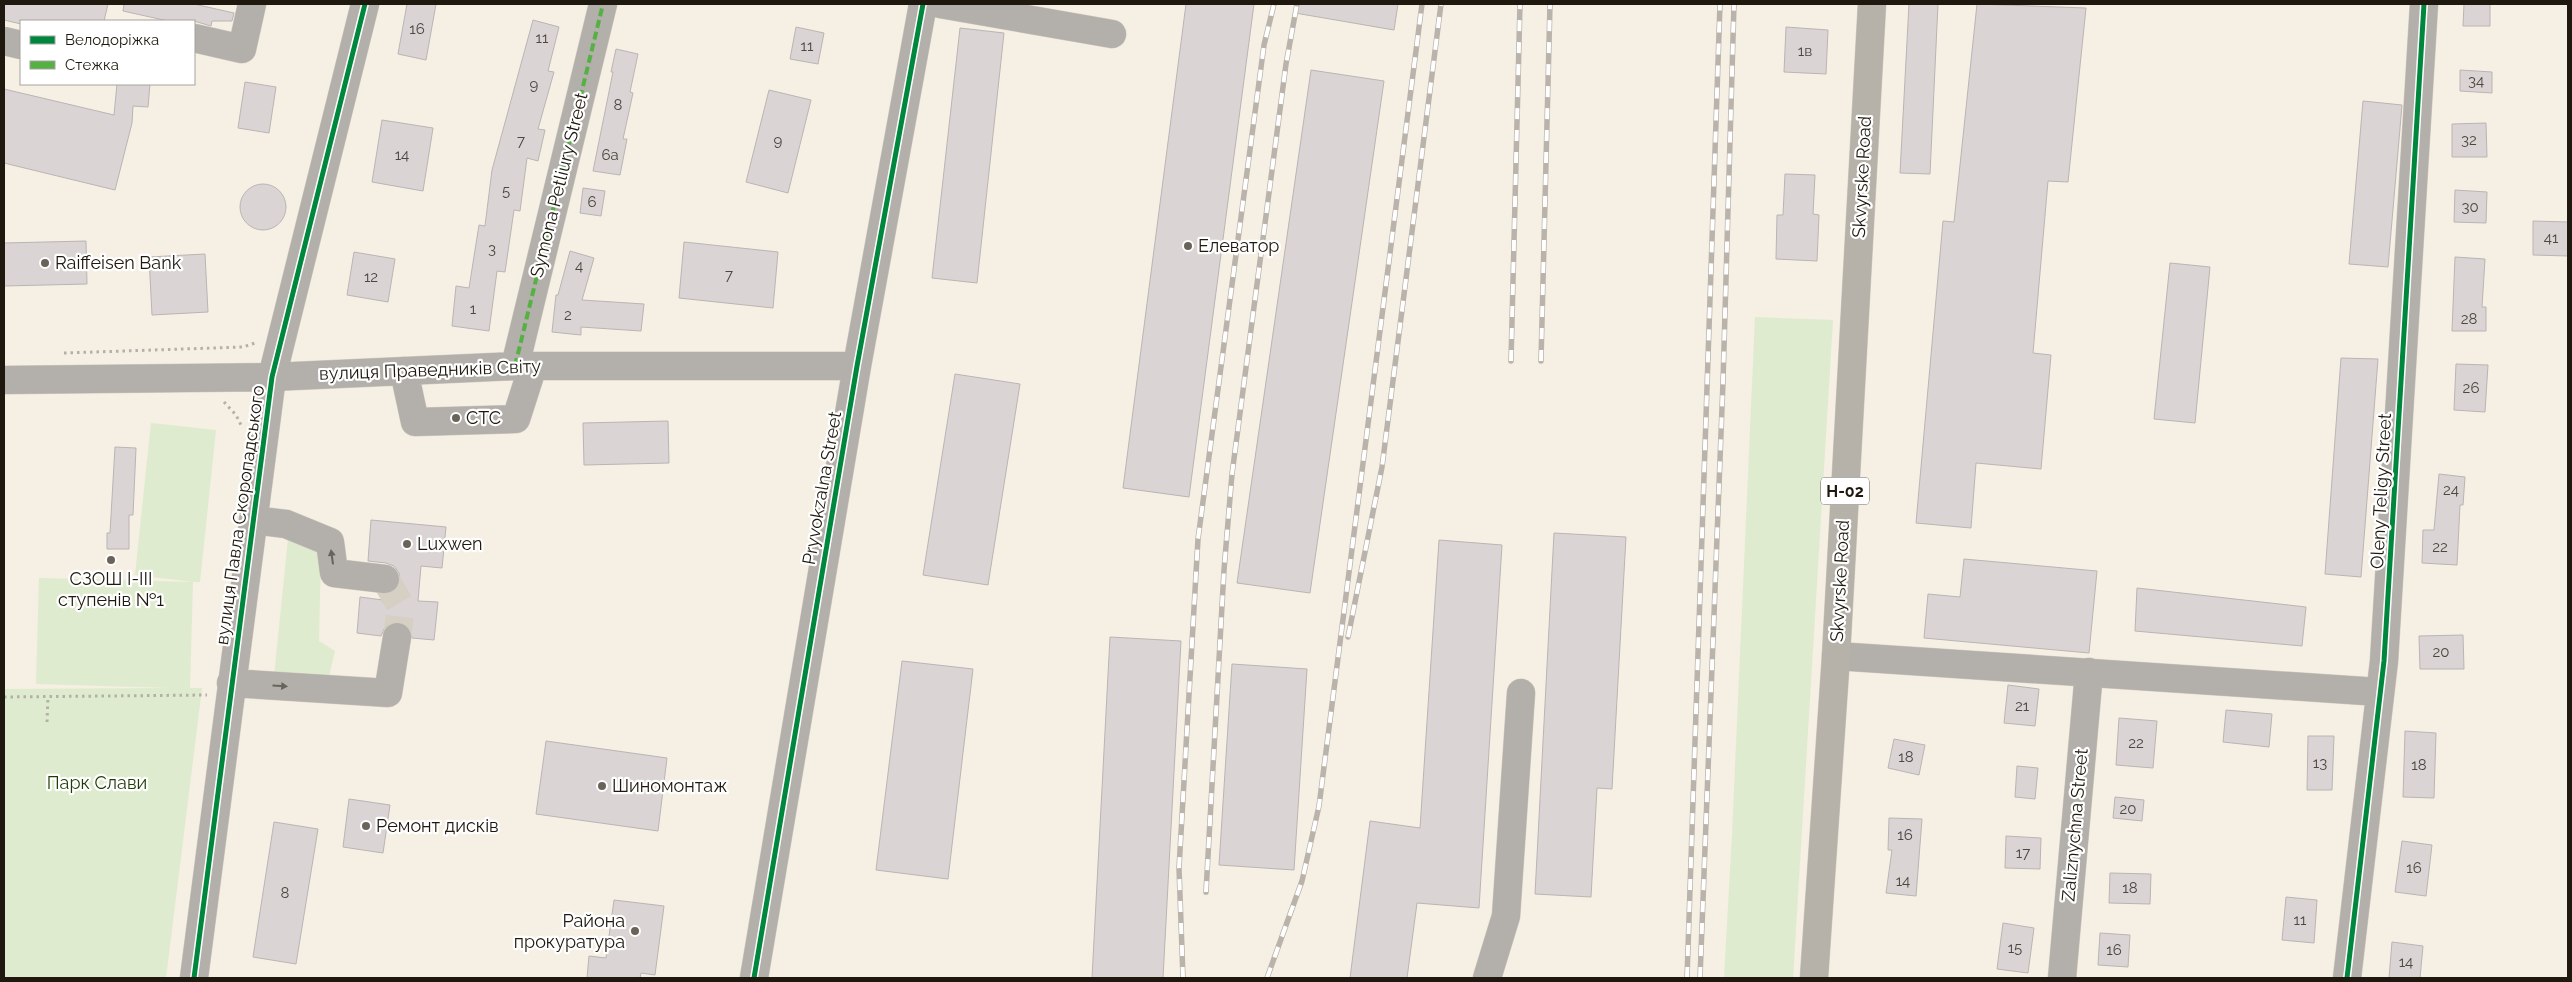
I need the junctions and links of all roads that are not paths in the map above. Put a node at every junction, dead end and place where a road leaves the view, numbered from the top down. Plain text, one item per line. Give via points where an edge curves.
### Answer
1 (252, 4) edge
2 (365, 4) edge
3 (603, 4) edge
4 (923, 4) edge
5 (940, 4) edge
6 (1872, 4) edge
7 (2424, 4) edge
8 (1112, 34) dead end
9 (195, 38) edge
10 (4, 41) edge
11 (20, 45) edge
12 (524, 366) junction
13 (857, 366) junction
14 (404, 371) junction
15 (272, 377) junction
16 (4, 380) edge
17 (253, 520) junction
18 (385, 579) dead end
19 (397, 637) tunnel mouth
20 (1836, 656) junction
21 (2089, 672) junction
22 (220, 684) junction
23 (2379, 692) junction
24 (1521, 693) dead end
25 (194, 978) edge
26 (754, 978) edge
27 (1487, 978) edge
28 (1814, 978) edge
29 (2062, 978) edge
30 (2347, 978) edge

1 - 9 street via 242,49
2 - 15 street, вулиця Павла Скоропадського
3 - 12 street, Symona Petliury Street
4 - 13 street, Pryvokzalna Street
5 - 8 street
6 - 20 main road, Skvyrske Road / Н-02
7 - 23 street, Oleny Teligy Street via 2384,660
10 - 11 street
12 - 13 street, вулиця Праведників Світу
12 - 14 street, вулиця Праведників Світу
12 - 14 street, Symona Petliury Street via 516,419 507,420 415,422
13 - 26 street, Pryvokzalna Street
14 - 15 street, вулиця Праведників Світу
15 - 16 street, вулиця Праведників Світу
15 - 17 street, вулиця Павла Скоропадського
18 -> 17 street via 334,573 330,542 286,524
17 - 22 street, вулиця Павла Скоропадського
22 -> 19 street via 388,693
20 - 21 street
20 - 28 main road, Skvyrske Road / Н-02
21 - 23 street
21 - 29 street, Zaliznychna Street
22 - 25 street, вулиця Павла Скоропадського
23 - 30 street, Oleny Teligy Street
24 - 27 street via 1506,916

